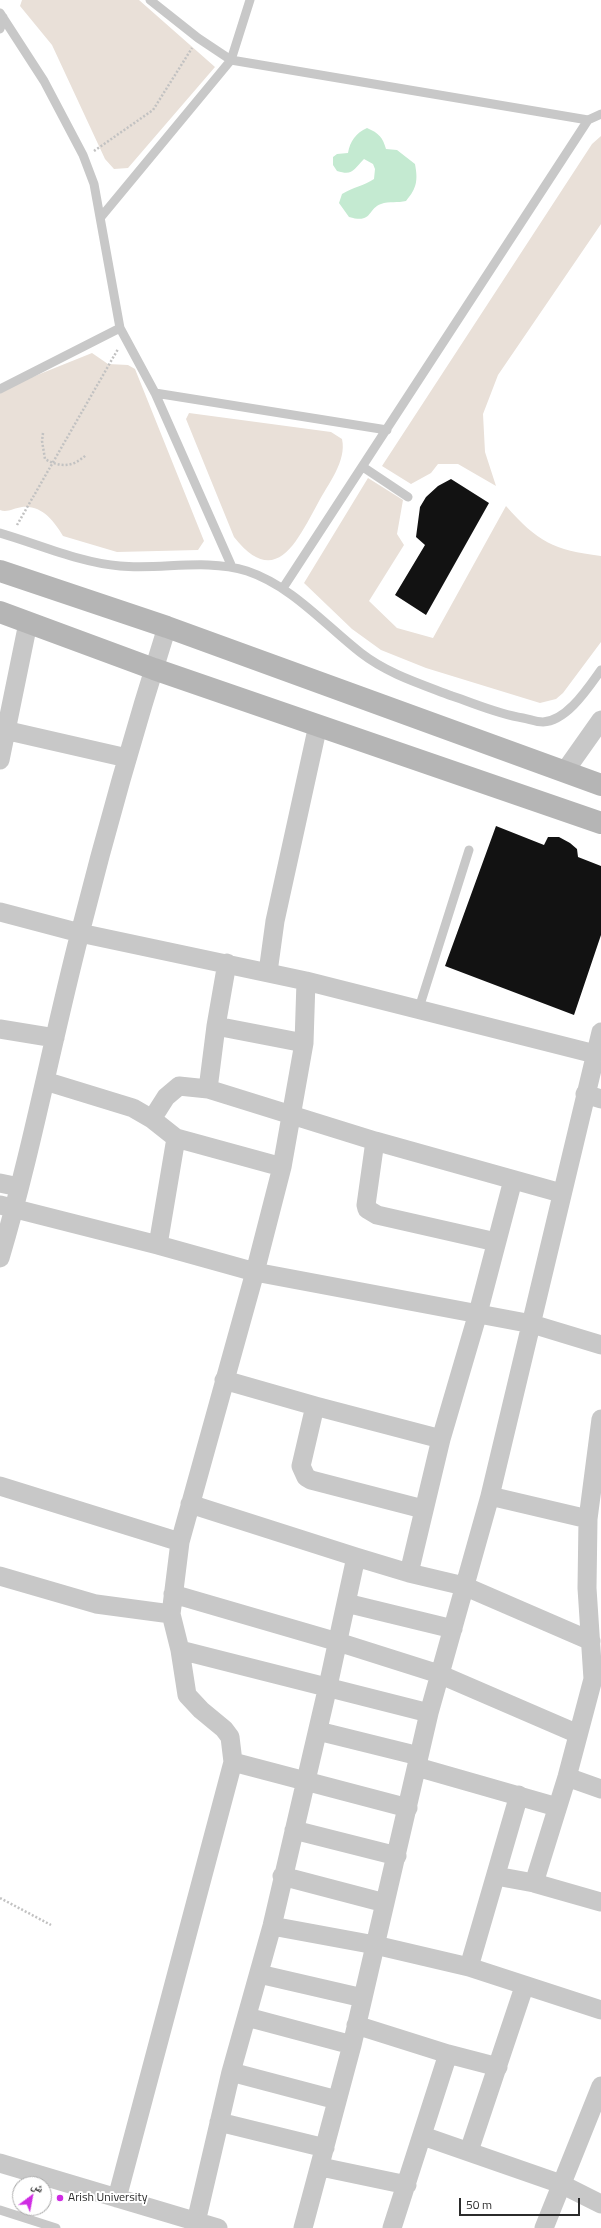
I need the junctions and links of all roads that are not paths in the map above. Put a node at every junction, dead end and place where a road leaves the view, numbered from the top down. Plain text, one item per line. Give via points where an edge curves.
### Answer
1 (150, 0) edge
2 (250, 0) edge
3 (2, 15) edge
4 (0, 29) edge
5 (231, 60) junction
6 (601, 114) edge
7 (588, 120) junction
8 (101, 218) junction
9 (120, 328) junction
10 (0, 388) edge
11 (155, 393) junction
12 (387, 430) junction
13 (362, 467) junction
14 (408, 497) dead end
15 (0, 533) edge
16 (232, 567) junction
17 (0, 571) edge
18 (283, 588) junction
19 (0, 612) edge
20 (28, 623) junction
21 (167, 627) junction
22 (154, 669) junction
23 (601, 670) edge
24 (601, 720) edge
25 (318, 725) junction
26 (3, 730) edge
27 (127, 758) junction
28 (0, 760) edge
29 (565, 772) junction
30 (601, 785) edge
31 (601, 823) edge
32 (469, 850) dead end
33 (0, 912) edge
34 (80, 933) junction
35 (227, 963) junction
36 (268, 972) junction
37 (306, 980) junction
38 (419, 1008) junction
39 (216, 1026) junction
40 (0, 1028) edge
41 (601, 1032) edge
42 (55, 1038) junction
43 (304, 1043) junction
44 (595, 1054) junction
45 (45, 1081) junction
46 (208, 1090) junction
47 (593, 1097) edge
48 (292, 1114) junction
49 (152, 1119) junction
50 (176, 1138) junction
51 (375, 1141) junction
52 (282, 1167) junction
53 (513, 1180) junction
54 (0, 1183) edge
55 (20, 1187) junction
56 (562, 1193) junction
57 (7, 1207) edge
58 (496, 1242) junction
59 (158, 1244) junction
60 (0, 1258) edge
61 (256, 1272) junction
62 (478, 1313) junction
63 (532, 1324) junction
64 (601, 1345) edge
65 (224, 1380) junction
66 (315, 1406) junction
67 (601, 1419) edge
68 (441, 1440) junction
69 (0, 1486) edge
70 (490, 1496) junction
71 (190, 1504) junction
72 (424, 1509) junction
73 (588, 1519) junction
74 (180, 1542) junction
75 (356, 1557) junction
76 (409, 1572) junction
77 (0, 1576) edge
78 (464, 1586) junction
79 (594, 1590) edge
80 (173, 1594) junction
81 (346, 1603) junction
82 (171, 1614) junction
83 (453, 1629) junction
84 (592, 1640) junction
85 (338, 1642) junction
86 (180, 1650) junction
87 (440, 1674) junction
88 (597, 1680) edge
89 (328, 1686) junction
90 (429, 1713) junction
91 (318, 1731) junction
92 (578, 1734) junction
93 (233, 1762) junction
94 (418, 1762) junction
95 (567, 1777) junction
96 (306, 1780) junction
97 (601, 1789) edge
98 (518, 1795) junction
99 (557, 1807) junction
100 (408, 1808) junction
101 (294, 1830) junction
102 (397, 1856) junction
103 (282, 1876) junction
104 (496, 1876) junction
105 (534, 1883) junction
106 (601, 1902) edge
107 (385, 1903) junction
108 (272, 1926) junction
109 (375, 1945) junction
110 (470, 1967) junction
111 (258, 1974) junction
112 (524, 1987) junction
113 (363, 1998) junction
114 (601, 2010) edge
115 (247, 2017) junction
116 (356, 2025) junction
117 (352, 2045) junction
118 (448, 2054) junction
119 (498, 2067) junction
120 (231, 2072) junction
121 (601, 2086) edge
122 (337, 2100) junction
123 (595, 2117) edge
124 (219, 2122) junction
125 (423, 2136) junction
126 (324, 2148) junction
127 (469, 2151) junction
128 (0, 2163) edge
129 (321, 2167) junction
130 (561, 2184) junction
131 (407, 2185) junction
132 (117, 2198) junction
133 (601, 2204) edge
134 (0, 2210) edge
135 (196, 2222) junction
136 (56, 2228) edge
137 (218, 2228) edge
138 (303, 2228) edge
139 (392, 2228) edge
140 (544, 2228) edge

1 - 5 lane
2 - 5 lane
3 - 4 lane
3 - 8 lane via 44,81 83,155 94,184
5 - 7 lane
5 - 8 lane
6 - 7 lane
7 - 12 lane
8 - 9 lane
9 - 10 lane
9 - 11 lane
11 - 12 lane
11 - 16 lane
12 - 13 lane
13 - 14 lane
13 - 18 lane
15 - 16 lane via 107,565 191,564
16 - 18 lane
17 - 21 main road
18 - 23 lane via 363,654 386,669 503,714 543,722 558,718 574,705
19 - 20 main road
20 - 22 main road
20 - 26 street
21 - 22 street
21 - 29 main road
22 - 25 main road
22 - 27 street
24 - 29 street
25 - 31 main road
25 - 36 street via 275,921
26 - 27 street
26 - 28 street
27 - 34 street
29 - 30 main road
32 - 38 lane
33 - 34 street
34 - 35 street
34 - 42 street
35 - 36 street
35 - 39 street
36 - 37 street
37 - 38 street
37 - 43 street
38 - 44 street
39 - 43 street
39 - 46 street
40 - 42 street
41 - 44 street
42 - 45 street
43 - 48 street
44 - 47 street
45 - 49 street via 133,1108
45 - 55 street
46 - 48 street
46 - 49 street via 179,1086 166,1097
47 - 56 street
48 - 51 street
48 - 52 street
49 - 50 street
50 - 52 street
50 - 59 street
51 - 53 street
51 - 58 street via 367,1209 378,1215
52 - 61 street
53 - 56 street
53 - 58 street
54 - 55 street
55 - 57 street
56 - 63 street
57 - 59 street
57 - 60 street
58 - 62 street
59 - 61 street
61 - 62 street
61 - 65 street
62 - 63 street
62 - 68 street
63 - 64 street
63 - 70 street
65 - 66 street
65 - 71 street
66 - 68 street
66 - 72 street via 301,1466 306,1477 317,1483
67 - 73 street
68 - 72 street
69 - 74 street
70 - 73 street
70 - 78 street
71 - 74 street
71 - 75 street
72 - 76 street
73 - 79 street
74 - 80 street
75 - 76 street
75 - 81 street
76 - 78 street
77 - 82 street via 96,1604
78 - 83 street
78 - 84 street
79 - 84 street
80 - 82 street
80 - 85 street
81 - 83 street
81 - 85 street
82 - 86 street
83 - 87 street
84 - 88 street
85 - 87 street
85 - 89 street
86 - 89 street
86 - 93 street via 187,1695 224,1729 231,1742
87 - 90 street
87 - 92 street
88 - 92 street
89 - 90 street
89 - 91 street
90 - 94 street
91 - 94 street
91 - 96 street
92 - 95 street
93 - 96 street
93 - 132 street
94 - 98 street
94 - 100 street
95 - 97 street
95 - 99 street
96 - 100 street
96 - 101 street
98 - 99 street
98 - 104 street
99 - 105 street
100 - 102 street
101 - 102 street
101 - 103 street
102 - 107 street
103 - 107 street
103 - 108 street
104 - 105 street
104 - 110 street
105 - 106 street
107 - 109 street
108 - 109 street
108 - 111 street
109 - 110 street
109 - 113 street
110 - 112 street
111 - 113 street
111 - 115 street
112 - 114 street
112 - 119 street
113 - 116 street
115 - 117 street
115 - 120 street
116 - 117 street
116 - 118 street
117 - 122 street
118 - 119 street
118 - 125 street
119 - 127 street
120 - 122 street
120 - 124 street
121 - 123 street
122 - 126 street
123 - 130 street
124 - 126 street
124 - 135 street
125 - 127 street
125 - 131 street
126 - 129 street
127 - 130 street
128 - 132 street
129 - 131 street
129 - 138 street
130 - 133 street
130 - 140 street
131 - 139 street
132 - 135 street
134 - 136 lane
135 - 137 street

